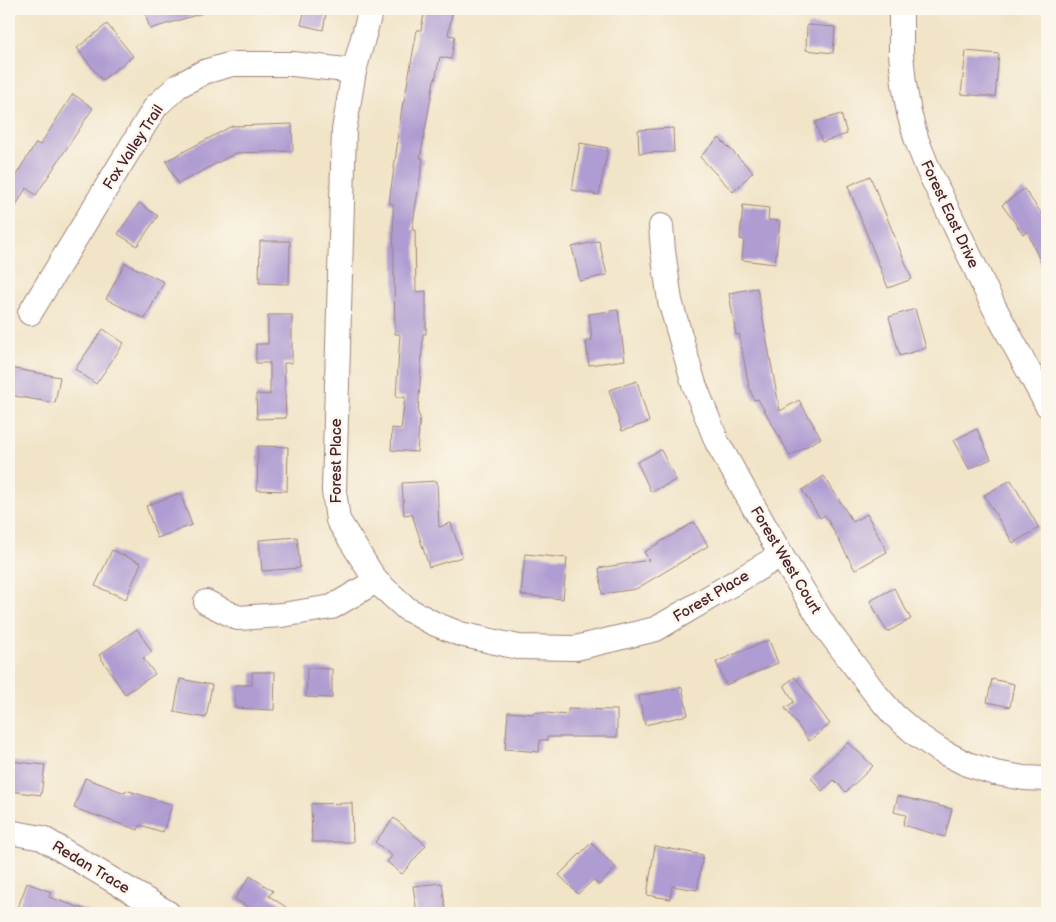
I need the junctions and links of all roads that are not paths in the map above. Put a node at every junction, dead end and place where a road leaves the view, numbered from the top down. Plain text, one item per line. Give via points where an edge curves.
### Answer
1 (371, 9) edge
2 (901, 9) edge
3 (354, 71) junction
4 (661, 226) dead end
5 (30, 314) dead end
6 (1047, 405) edge
7 (781, 555) junction
8 (376, 581) junction
9 (206, 602) dead end
10 (1047, 779) edge
11 (9, 832) edge
12 (168, 913) edge

1 - 3 street, Forest Place
2 - 6 street, Forest East Drive via 904,84 921,150 994,307
3 - 5 street, Fox Valley Trail via 293,64 232,64 204,72 178,86 156,106
3 - 8 street, Forest Place via 344,130 334,491 338,520
4 - 7 street, Forest West Court via 670,301 694,384 717,442
7 - 8 street, Forest Place via 656,629 576,648 518,647 460,634 407,609
7 - 10 street, Forest West Court via 826,628 875,693 916,734 967,764 995,773
8 - 9 street via 332,607 282,615 238,618
11 - 12 street, Redan Trace via 42,838

